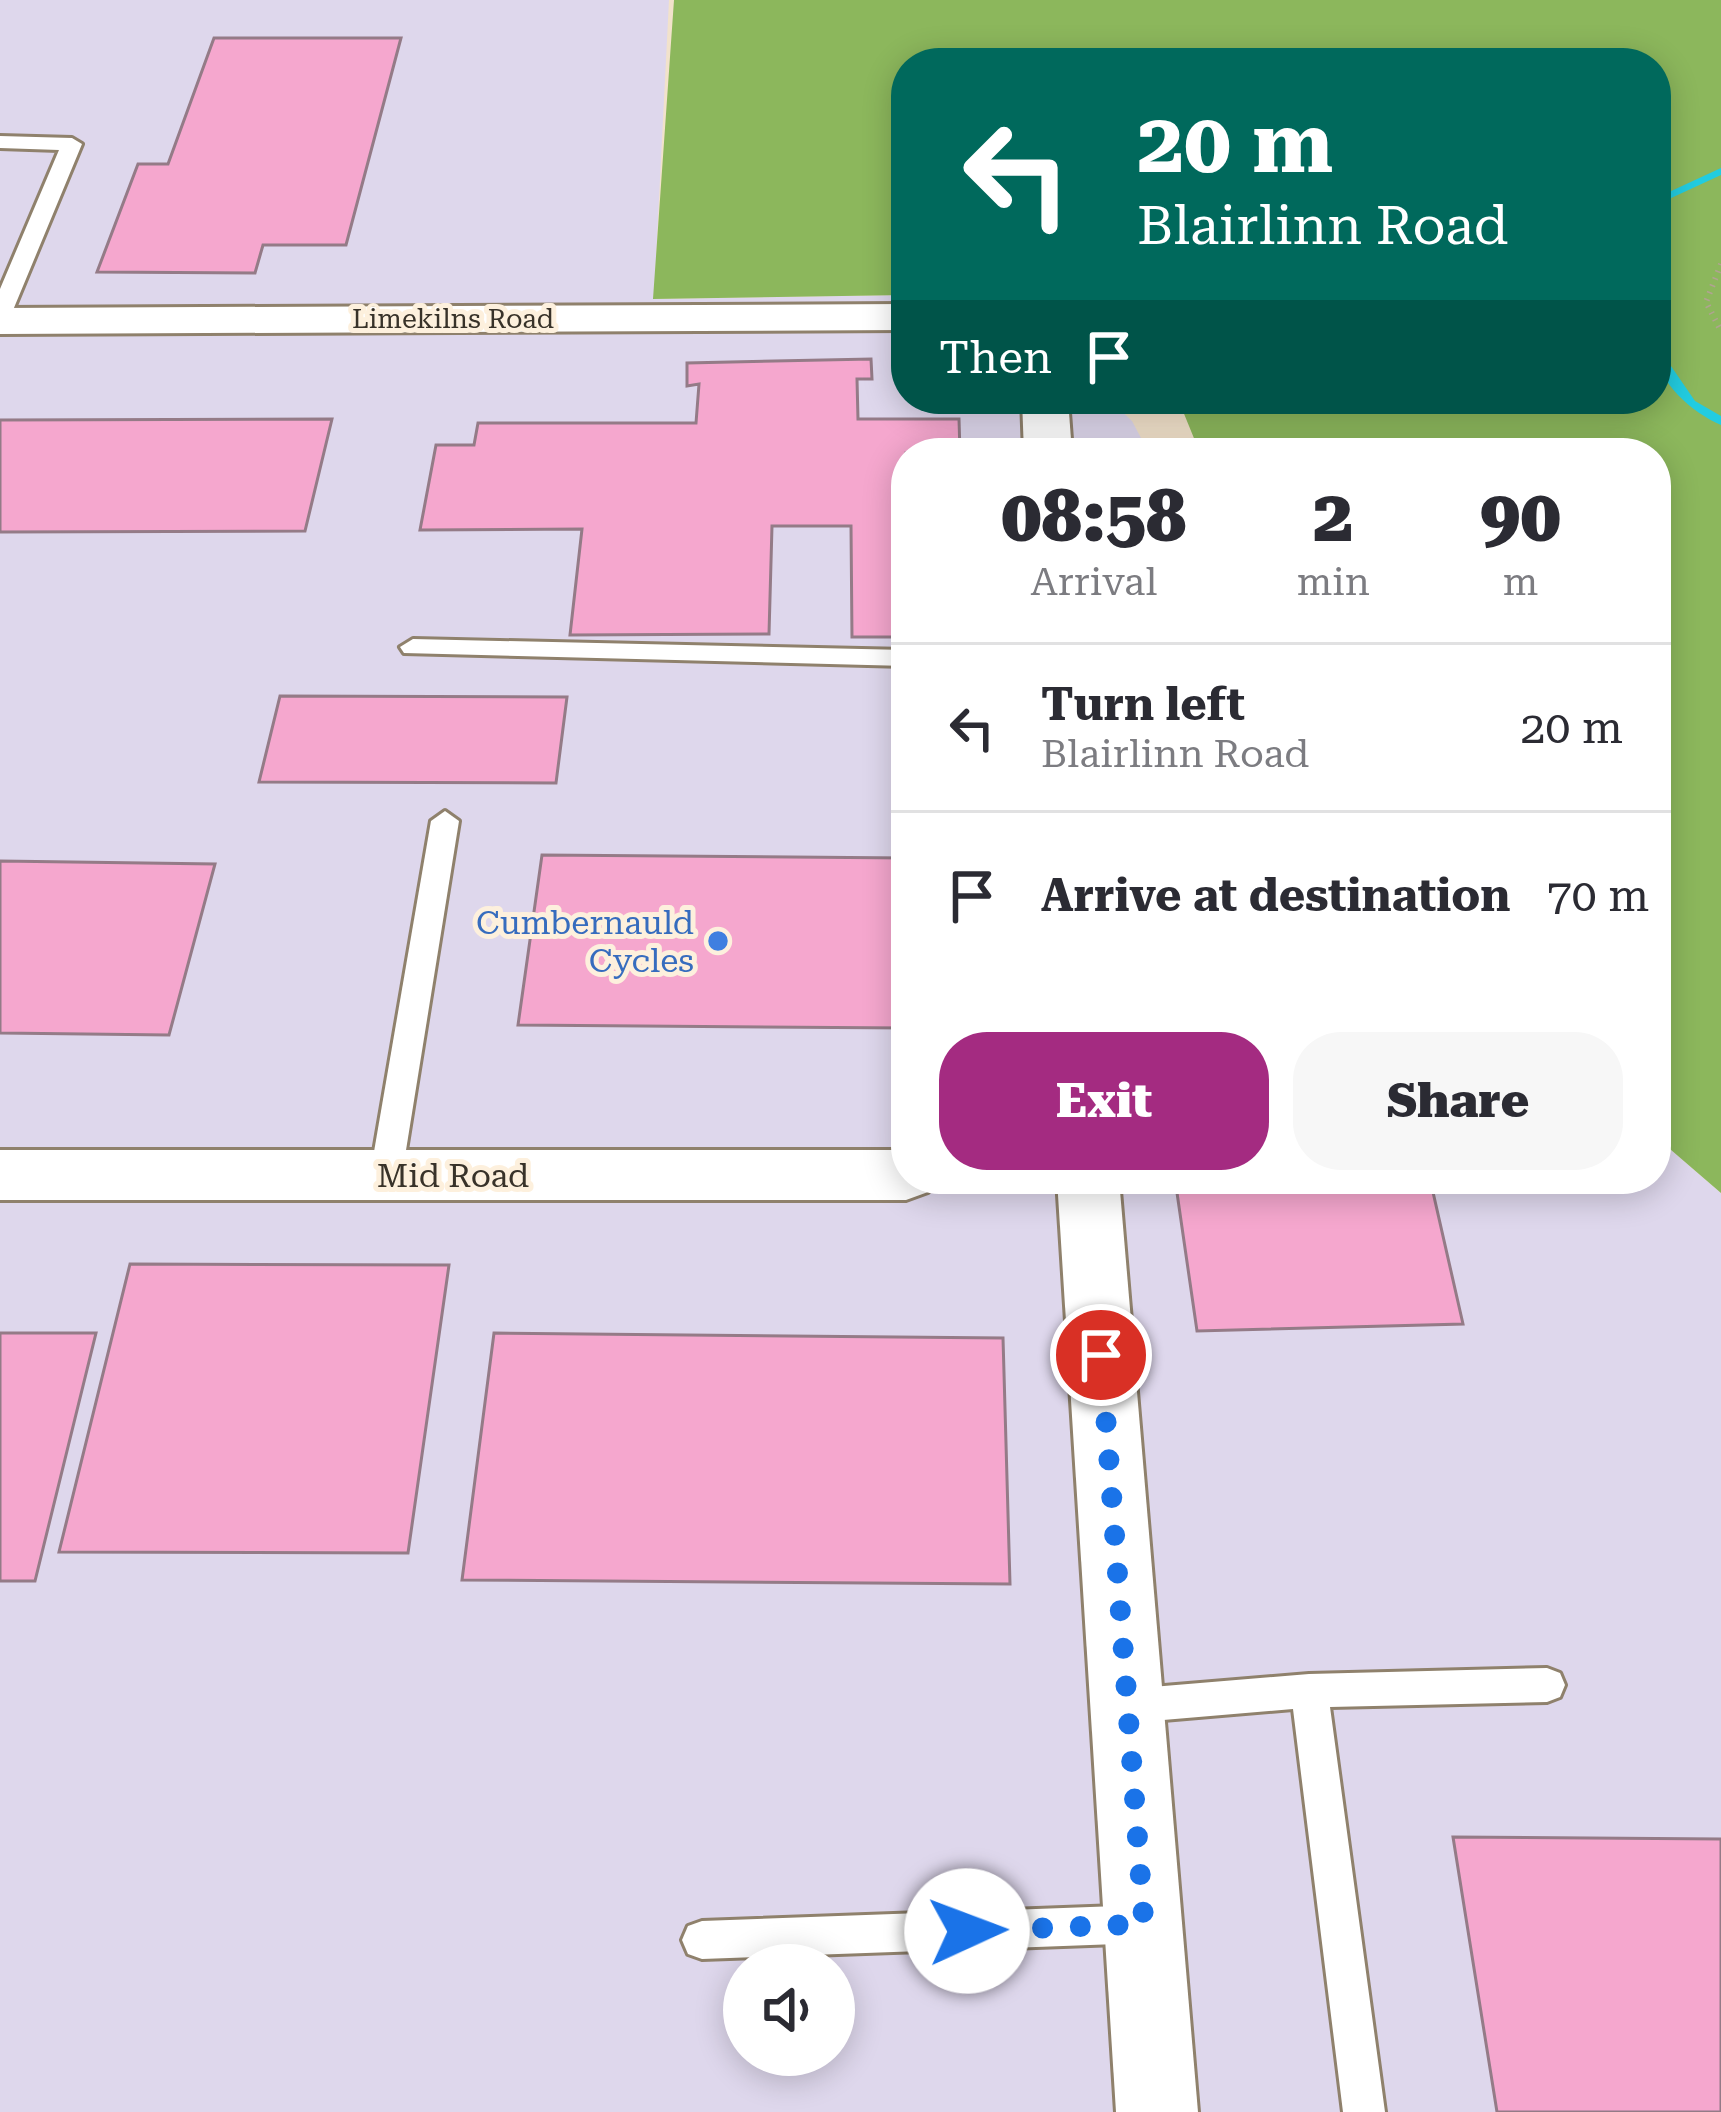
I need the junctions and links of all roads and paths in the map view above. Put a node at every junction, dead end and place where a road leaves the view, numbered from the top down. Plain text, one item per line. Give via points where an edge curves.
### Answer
1 (0, 142) edge
2 (1721, 264) edge
3 (891, 317) edge
4 (0, 318) edge
5 (1721, 331) edge
6 (413, 647) dead end
7 (891, 658) edge
8 (445, 821) dead end
9 (0, 1175) edge
10 (386, 1175) junction
11 (891, 1175) edge
12 (1089, 1194) edge
13 (1547, 1685) dead end
14 (1310, 1691) junction
15 (1128, 1706) junction
16 (1144, 1924) junction
17 (702, 1940) dead end
18 (1157, 2112) edge
19 (1364, 2112) edge

1 - 4 lane via 72,145
2 - 5 path via 1706,302
3 - 4 street, Limekilns Road
6 - 7 lane
8 - 10 lane
9 - 10 street, Mid Road
10 - 11 street, Mid Road
12 - 15 street
13 - 14 lane
14 - 15 lane
14 - 19 lane
15 - 16 street
16 - 17 lane
16 - 18 street

